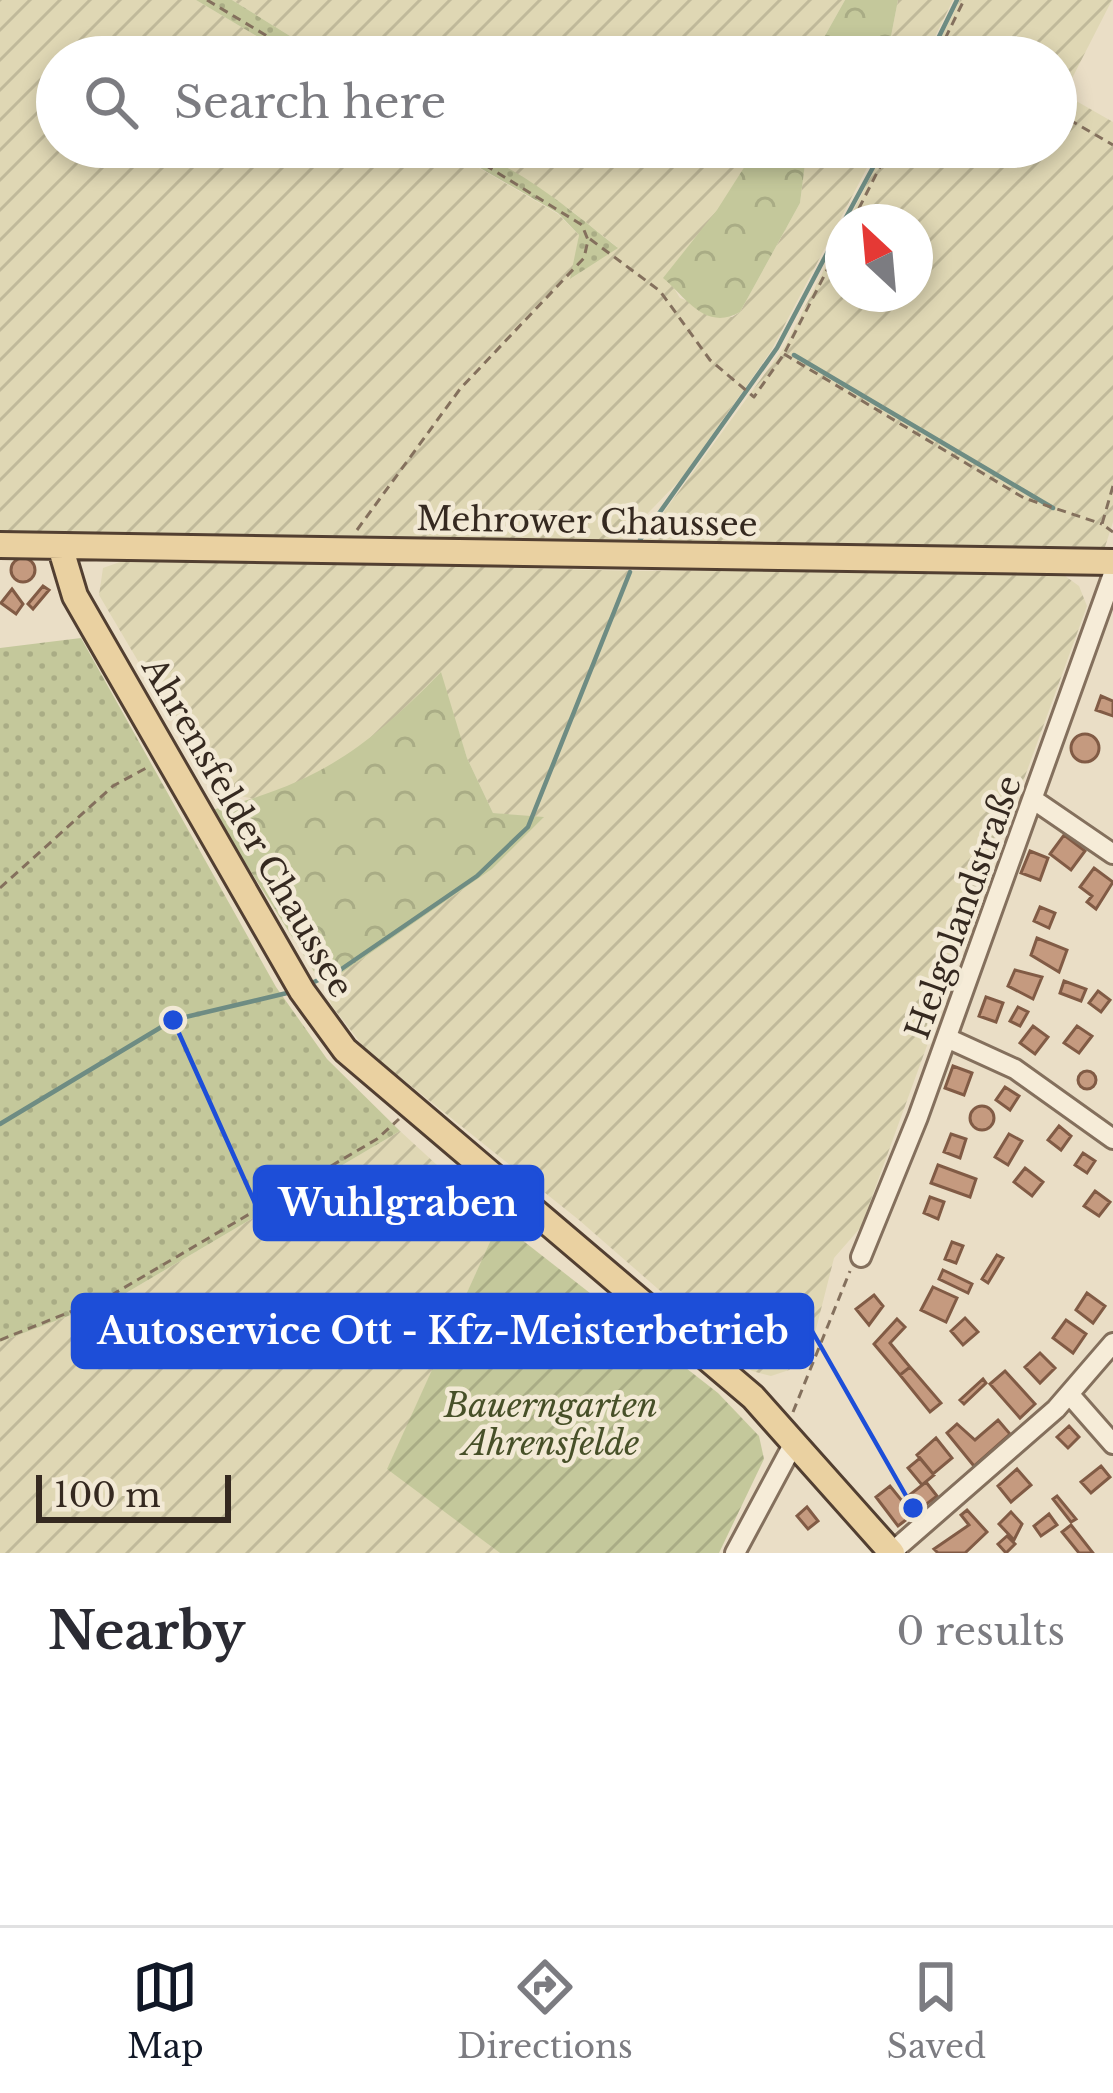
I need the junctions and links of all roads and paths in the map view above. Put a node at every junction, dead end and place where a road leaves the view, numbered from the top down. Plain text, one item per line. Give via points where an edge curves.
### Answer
1 (207, 0) edge
2 (964, 0) edge
3 (267, 36) edge
4 (946, 36) edge
5 (1077, 124) edge
6 (1113, 145) edge
7 (492, 168) edge
8 (879, 168) edge
9 (861, 204) edge
10 (588, 240) junction
11 (825, 274) edge
12 (784, 354) junction
13 (1113, 486) edge
14 (1102, 524) junction
15 (1113, 532) edge
16 (0, 545) edge
17 (60, 546) junction
18 (353, 551) junction
19 (1113, 562) edge
20 (1113, 574) edge
21 (164, 751) junction
22 (1034, 800) junction
23 (1113, 854) edge
24 (0, 888) edge
25 (947, 1038) junction
26 (408, 1109) junction
27 (1113, 1139) edge
28 (861, 1257) joint
29 (0, 1340) edge
30 (1113, 1343) edge
31 (1070, 1395) junction
32 (790, 1436) junction
33 (1113, 1444) edge
34 (735, 1553) edge
35 (892, 1553) edge

1 - 3 path
2 - 4 path
5 - 6 path
7 - 10 path via 582,225
8 - 9 path
10 - 12 path via 660,291 710,360 751,395
10 - 18 path via 584,258 460,389 355,533
11 - 12 path
12 - 14 path via 1024,498
13 - 14 path
14 - 15 path
16 - 17 main road, Mehrower Chaussee
17 - 18 main road, Mehrower Chaussee
17 - 21 main road, Ahrensfelder Chaussee via 75,596
18 - 19 main road, Mehrower Chaussee
20 - 22 street, Helgolandstraße
21 - 24 path
21 - 26 main road, Ahrensfelder Chaussee via 320,1018
22 - 23 street
22 - 25 street, Helgolandstraße
25 - 27 street via 1015,1070
25 - 28 street, Helgolandstraße
26 - 29 path via 377,1139 149,1274
26 - 32 main road, Ahrensfelder Chaussee via 699,1349
28 - 32 path via 836,1302
30 - 31 street
31 - 33 street
31 - 35 street
32 - 34 street
32 - 35 main road, Ahrensfelder Chaussee

